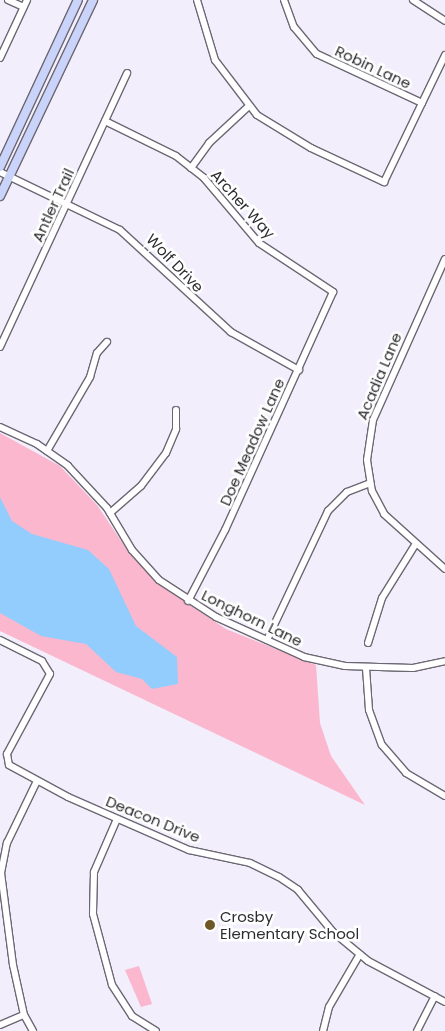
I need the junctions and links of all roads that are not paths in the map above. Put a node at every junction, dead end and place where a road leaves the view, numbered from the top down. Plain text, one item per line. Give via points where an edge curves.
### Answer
1 (8, 0) edge
2 (27, 0) edge
3 (78, 0) edge
4 (92, 0) edge
5 (197, 0) edge
6 (284, 0) edge
7 (413, 0) edge
8 (24, 7) junction
9 (445, 21) edge
10 (445, 55) edge
11 (0, 58) edge
12 (128, 73) dead end
13 (422, 103) junction
14 (249, 106) junction
15 (105, 122) junction
16 (0, 167) edge
17 (191, 168) junction
18 (0, 172) edge
19 (10, 176) junction
20 (0, 196) edge
21 (68, 202) junction
22 (445, 259) edge
23 (442, 272) edge
24 (333, 292) joint
25 (107, 342) dead end
26 (0, 347) edge
27 (299, 370) junction
28 (176, 410) dead end
29 (0, 427) edge
30 (47, 451) junction
31 (370, 482) junction
32 (110, 513) junction
33 (415, 545) junction
34 (445, 570) edge
35 (188, 601) junction
36 (0, 640) edge
37 (267, 640) junction
38 (368, 643) dead end
39 (444, 663) edge
40 (366, 668) junction
41 (37, 781) junction
42 (445, 796) edge
43 (117, 818) junction
44 (3, 927) edge
45 (360, 954) junction
46 (435, 996) junction
47 (445, 1002) edge
48 (24, 1015) junction
49 (0, 1025) edge
50 (33, 1031) edge
51 (156, 1031) edge
52 (323, 1031) edge
53 (417, 1031) edge

1 - 8 street
2 - 8 street
3 - 16 main road
4 - 19 main road
5 - 14 street via 215,60
6 - 13 street, Robin Lane via 294,27 317,54
7 - 9 street
8 - 11 street
10 - 13 street
12 - 15 street, Antler Trail
13 - 14 street via 384,182 277,130
14 - 17 street via 209,143
15 - 17 street, Archer Way
15 - 21 street, Antler Trail
17 - 24 street, Archer Way via 259,244
18 - 19 street, Wolf Drive
19 - 20 main road
19 - 21 street, Wolf Drive
21 - 26 street, Antler Trail
21 - 27 street, Wolf Drive via 137,241 231,332
22 - 23 street, Acadia Lane
23 - 31 street, Acadia Lane via 373,420 368,447
24 - 27 street, Doe Meadow Lane
25 - 30 street via 97,353 86,384
27 - 35 street, Doe Meadow Lane
28 - 32 street via 176,429 166,453 141,486
29 - 30 street, Longhorn Lane
30 - 32 street, Longhorn Lane via 68,466
31 - 33 street, Acadia Lane via 384,514
31 - 37 street via 347,492 328,511
32 - 35 street, Longhorn Lane via 132,550 159,580
33 - 34 street, Acadia Lane
33 - 38 street via 382,598
35 - 37 street, Longhorn Lane
36 - 41 street, Deacon Drive via 42,661 50,674 7,760
37 - 40 street, Longhorn Lane via 304,657
39 - 40 street, Longhorn Lane via 412,668
40 - 42 street via 369,710 382,745 406,773
41 - 43 street, Deacon Drive
41 - 44 street via 7,844 1,874
43 - 45 street, Deacon Drive via 189,850 250,863 279,877 298,890 333,932
43 - 51 street via 94,872 93,914 115,991 132,1016
44 - 48 street
45 - 46 street, Deacon Drive
45 - 52 street via 329,1007
46 - 47 street, Deacon Drive
46 - 53 street
48 - 49 street
48 - 50 street

